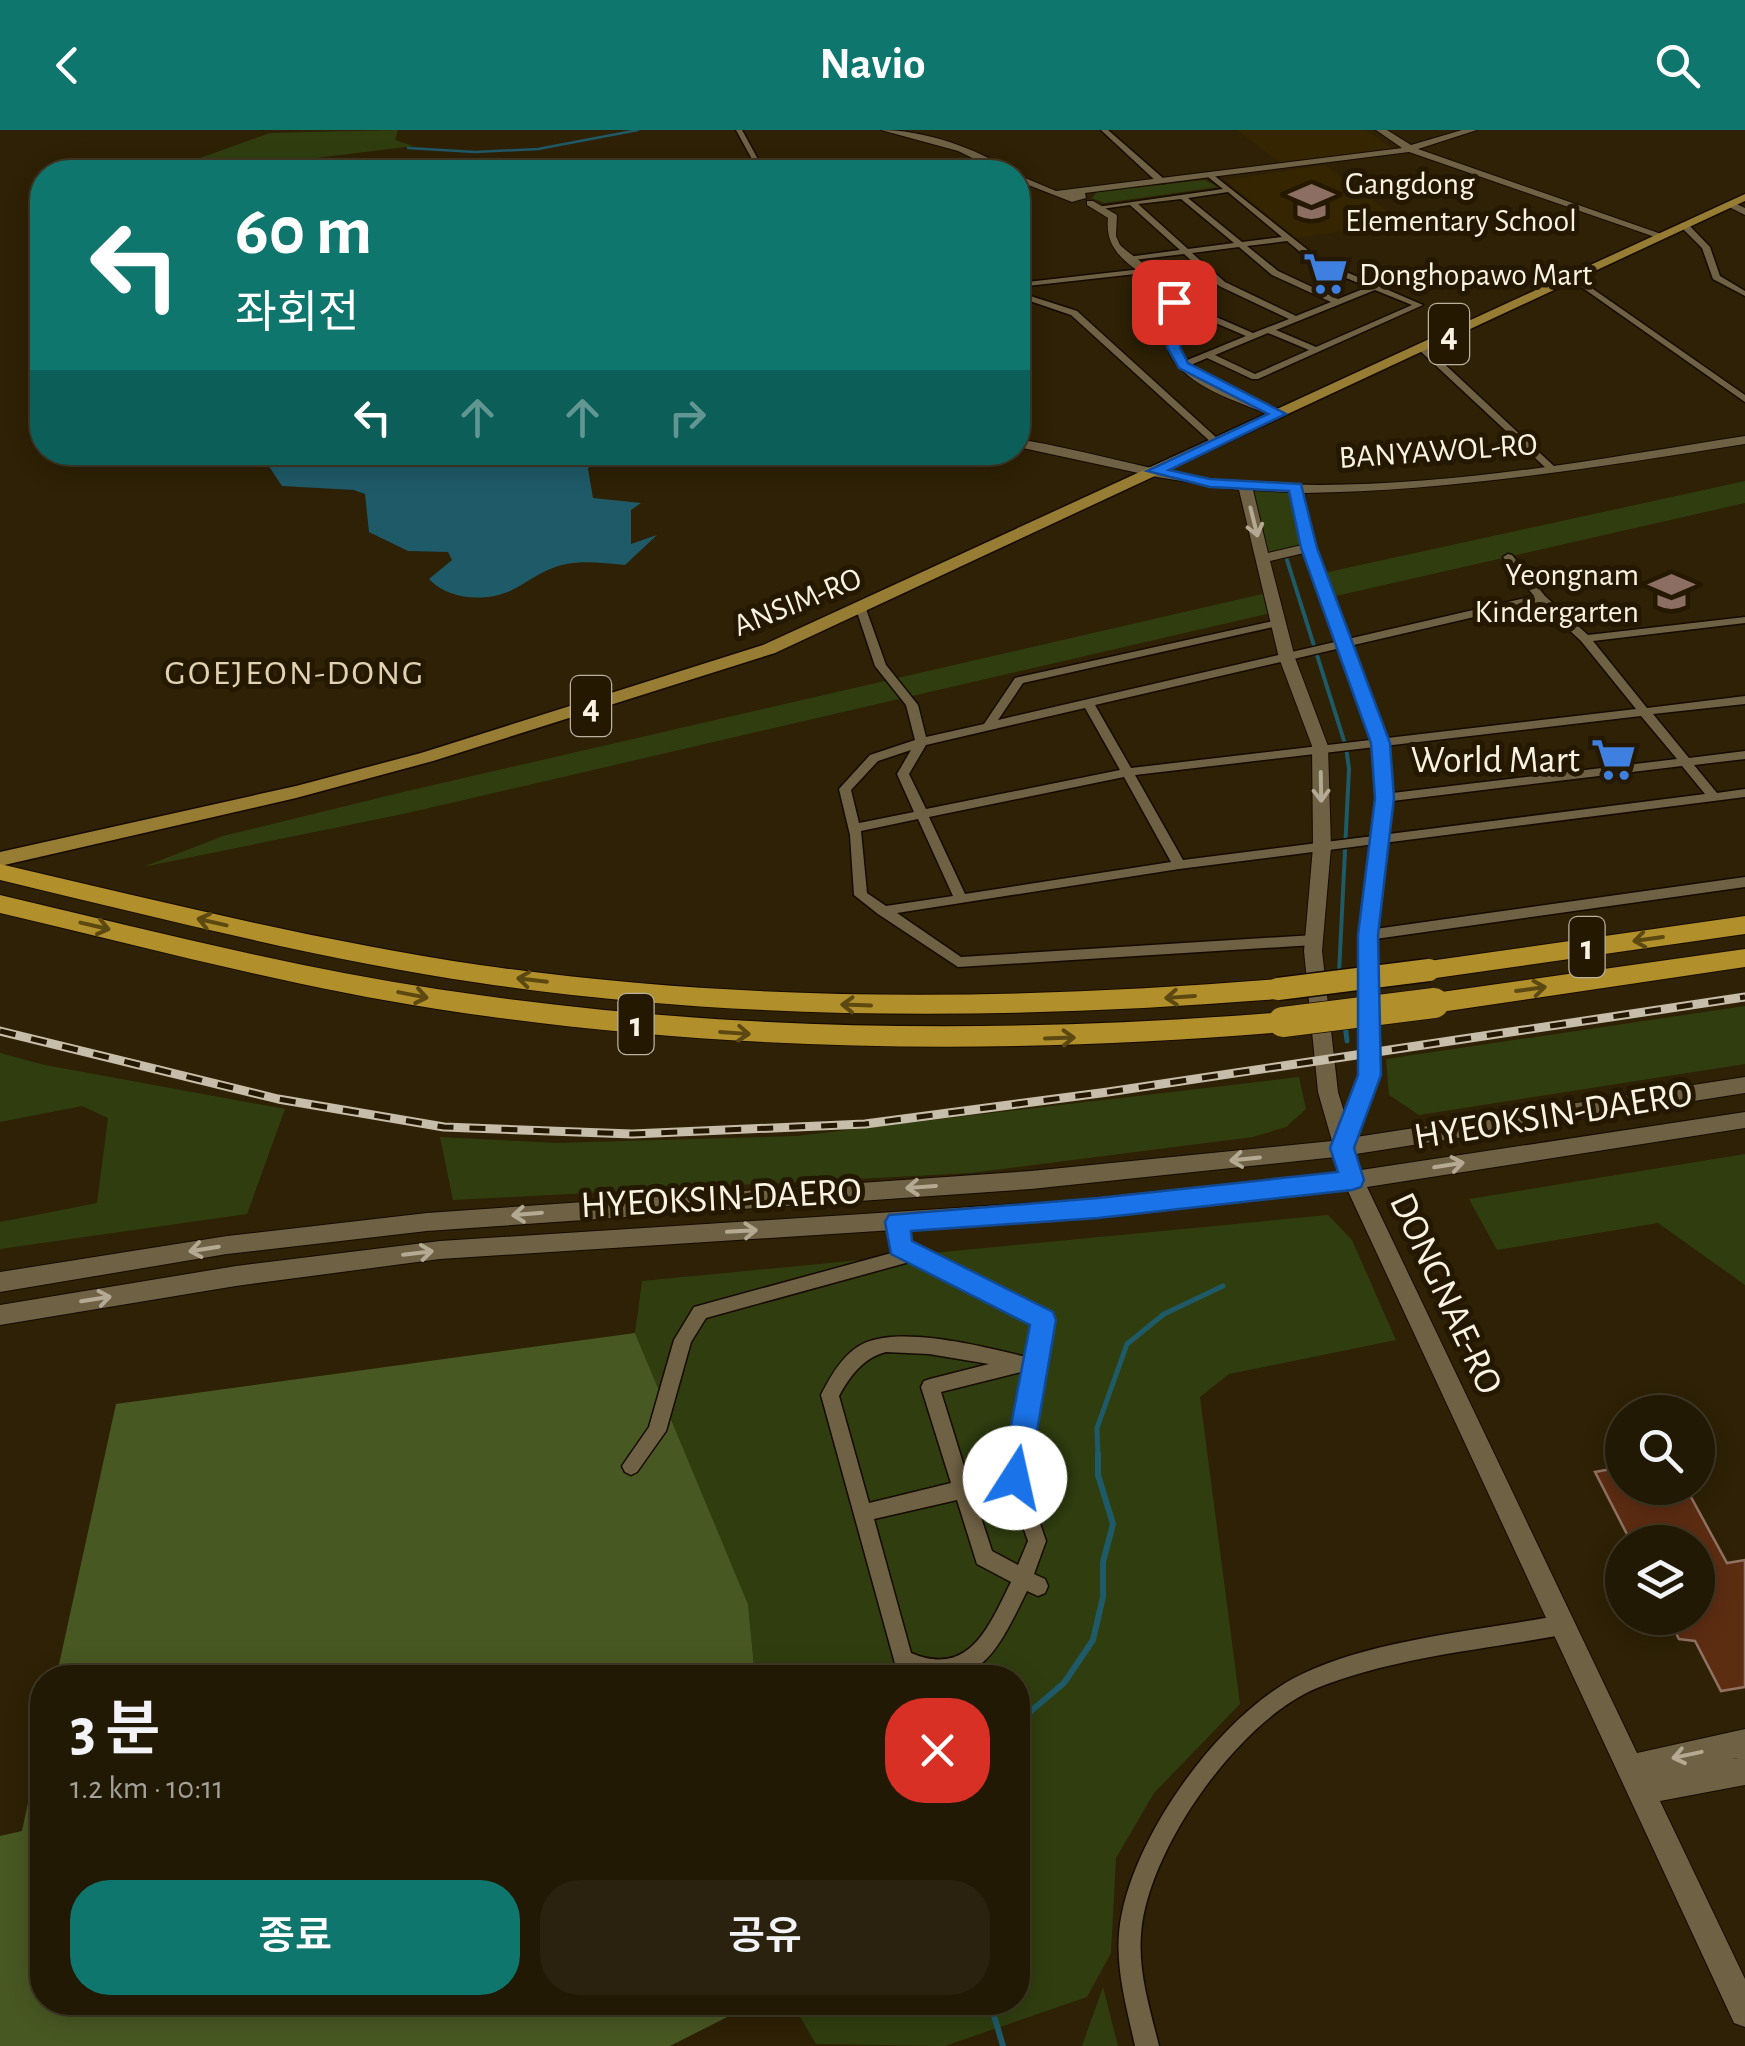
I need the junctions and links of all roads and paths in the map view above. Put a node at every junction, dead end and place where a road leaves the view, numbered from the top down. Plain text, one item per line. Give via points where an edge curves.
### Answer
1 (739, 130) edge
2 (886, 130) edge
3 (1104, 130) edge
4 (1381, 130) edge
5 (1472, 130) edge
6 (1412, 150) junction
7 (755, 160) edge
8 (982, 160) edge
9 (1211, 176) junction
10 (1161, 181) junction
11 (1030, 183) edge
12 (1230, 190) junction
13 (1183, 197) junction
14 (1745, 197) edge
15 (1084, 200) junction
16 (1132, 203) junction
17 (1730, 204) junction
18 (1745, 212) edge
19 (1684, 225) junction
20 (1662, 236) junction
21 (1289, 238) junction
22 (1239, 244) junction
23 (1186, 252) junction
24 (1128, 259) junction
25 (1142, 271) junction
26 (1573, 277) junction
27 (1030, 284) edge
28 (1374, 287) junction
29 (1745, 294) edge
30 (1030, 298) edge
31 (1174, 302) junction
32 (1338, 302) junction
33 (1296, 319) junction
34 (1270, 330) junction
35 (1254, 337) junction
36 (1422, 347) junction
37 (1316, 350) junction
38 (1210, 356) junction
39 (1183, 365) junction
40 (1745, 399) edge
41 (1279, 414) junction
42 (1745, 440) edge
43 (1216, 442) junction
44 (1030, 445) edge
45 (1552, 469) junction
46 (1154, 471) junction
47 (1244, 486) junction
48 (1296, 487) junction
49 (1309, 548) junction
50 (1263, 558) junction
51 (1508, 558) dead end
52 (1541, 598) junction
53 (861, 609) junction
54 (1745, 620) edge
55 (1278, 623) junction
56 (1585, 640) junction
57 (1345, 645) junction
58 (1287, 658) junction
59 (1745, 700) edge
60 (1089, 704) junction
61 (1643, 712) junction
62 (988, 726) junction
63 (921, 742) junction
64 (1380, 743) junction
65 (1320, 750) junction
66 (1745, 755) edge
67 (1686, 762) junction
68 (1128, 772) junction
69 (1745, 793) edge
70 (1714, 797) junction
71 (1384, 798) junction
72 (923, 814) junction
73 (854, 828) junction
74 (1381, 841) junction
75 (1322, 847) junction
76 (0, 859) edge
77 (1179, 866) junction
78 (0, 872) edge
79 (1745, 882) edge
80 (961, 899) junction
81 (0, 904) edge
82 (883, 911) junction
83 (1745, 925) edge
84 (1368, 935) junction
85 (1314, 940) junction
86 (1745, 958) edge
87 (1745, 1085) edge
88 (1745, 1120) edge
89 (1342, 1148) junction
90 (1352, 1180) junction
91 (898, 1222) junction
92 (914, 1254) junction
93 (0, 1282) edge
94 (0, 1314) edge
95 (1028, 1366) junction
96 (631, 1466) dead end
97 (1015, 1478) junction
98 (963, 1490) junction
99 (862, 1513) junction
100 (1031, 1582) junction
101 (1562, 1625) junction
102 (918, 1665) edge
103 (963, 1665) edge
104 (1745, 1743) edge
105 (1745, 1770) edge
106 (1635, 1779) junction
107 (1745, 2012) edge
108 (1147, 2046) edge

1 - 7 street
2 - 8 street
3 - 10 street
4 - 6 street
5 - 6 street
6 - 9 street
6 - 20 street
9 - 10 street
9 - 12 street
10 - 15 street
11 - 15 street
12 - 13 street
12 - 21 street
13 - 16 street
13 - 22 street
14 - 17 main road, ANSIM-RO / 4
15 - 16 street
15 - 24 street via 1113,218 1112,241
16 - 23 street
17 - 18 street
17 - 19 main road, ANSIM-RO / 4
19 - 20 main road, ANSIM-RO / 4
19 - 29 street via 1706,247 1716,277
20 - 26 main road, ANSIM-RO / 4
21 - 22 street
21 - 28 street via 1320,264
22 - 23 street
22 - 32 street via 1274,273
23 - 24 street
23 - 33 street via 1234,291
24 - 25 street
25 - 27 street
25 - 31 street
26 - 36 main road, ANSIM-RO / 4
26 - 40 street
28 - 32 street
28 - 37 street via 1419,304
30 - 43 street via 1074,313
31 - 35 street
31 - 39 street via 1180,326 1173,347
32 - 33 street
33 - 34 street
34 - 35 street
34 - 37 street
35 - 38 street
36 - 41 main road, ANSIM-RO / 4
36 - 45 street
37 - 38 street via 1255,377
38 - 39 street
39 - 41 street
41 - 43 main road, ANSIM-RO / 4
42 - 45 street, BANYAWOL-RO
43 - 46 main road, ANSIM-RO / 4
44 - 46 street, BANYAWOL-RO
45 - 48 street, BANYAWOL-RO via 1452,484
46 - 47 street, BANYAWOL-RO
46 - 53 main road, ANSIM-RO / 4
47 - 48 street, BANYAWOL-RO
47 -> 50 street, DONGNAE-RO
48 - 49 street
49 - 50 street
49 - 57 street
50 - 55 street, DONGNAE-RO
51 - 52 street
52 - 56 street
52 - 57 street
53 - 63 street via 881,666 912,704
53 - 76 main road, ANSIM-RO / 4 via 769,649 427,757
54 - 56 street
55 - 58 street, DONGNAE-RO
55 - 62 street via 1019,680
56 - 61 street
57 - 58 street
57 - 64 street
58 - 60 street
58 - 65 street, DONGNAE-RO
59 - 61 street
60 - 62 street
60 - 68 street
61 - 64 street
61 - 67 street
62 - 63 street
63 - 72 street via 903,774
63 - 73 street via 874,758 846,790
64 - 65 street
64 - 71 street
65 - 68 street
65 -> 75 street, DONGNAE-RO
66 - 67 street
67 - 70 street
67 - 71 street
68 - 72 street
68 - 77 street
69 - 70 street
70 - 74 street
71 - 74 street
72 - 73 street
72 - 80 street
73 - 82 street via 861,895
74 - 75 street
74 - 84 street
75 - 77 street
75 - 85 street, DONGNAE-RO
77 - 80 street
83 -> 78 highway, 1, bridge via 1278,989 939,1007 652,993 479,974
79 - 84 street
80 - 82 street
81 -> 86 highway, 1, bridge via 435,999 782,1036 997,1040 1283,1022
82 - 85 street via 958,962
84 - 89 street via 1370,1075
85 - 89 street, DONGNAE-RO via 1328,1092
87 - 89 street
90 -> 88 street, HYEOKSIN-DAERO
89 - 90 street, DONGNAE-RO
89 -> 93 street via 1031,1180 427,1222 227,1245
90 - 91 street, HYEOKSIN-DAERO
90 - 101 street, DONGNAE-RO
91 - 92 street via 900,1247
94 -> 91 street, HYEOKSIN-DAERO via 440,1250
92 - 95 street via 1044,1320
92 - 96 street via 700,1312 683,1340 656,1432
95 - 97 street
95 - 98 street via 930,1387
95 - 99 street via 906,1344 870,1348 830,1395
97 - 98 street
97 - 100 street via 1037,1541
98 - 99 street
98 - 100 street via 984,1557
99 - 102 street via 903,1660
100 - 103 street via 983,1653
101 - 106 street, DONGNAE-RO
101 - 108 street via 1307,1682 1249,1721 1175,1812 1148,1861 1132,1920 1130,1976
104 -> 106 street
105 - 106 street
106 - 107 street, DONGNAE-RO

